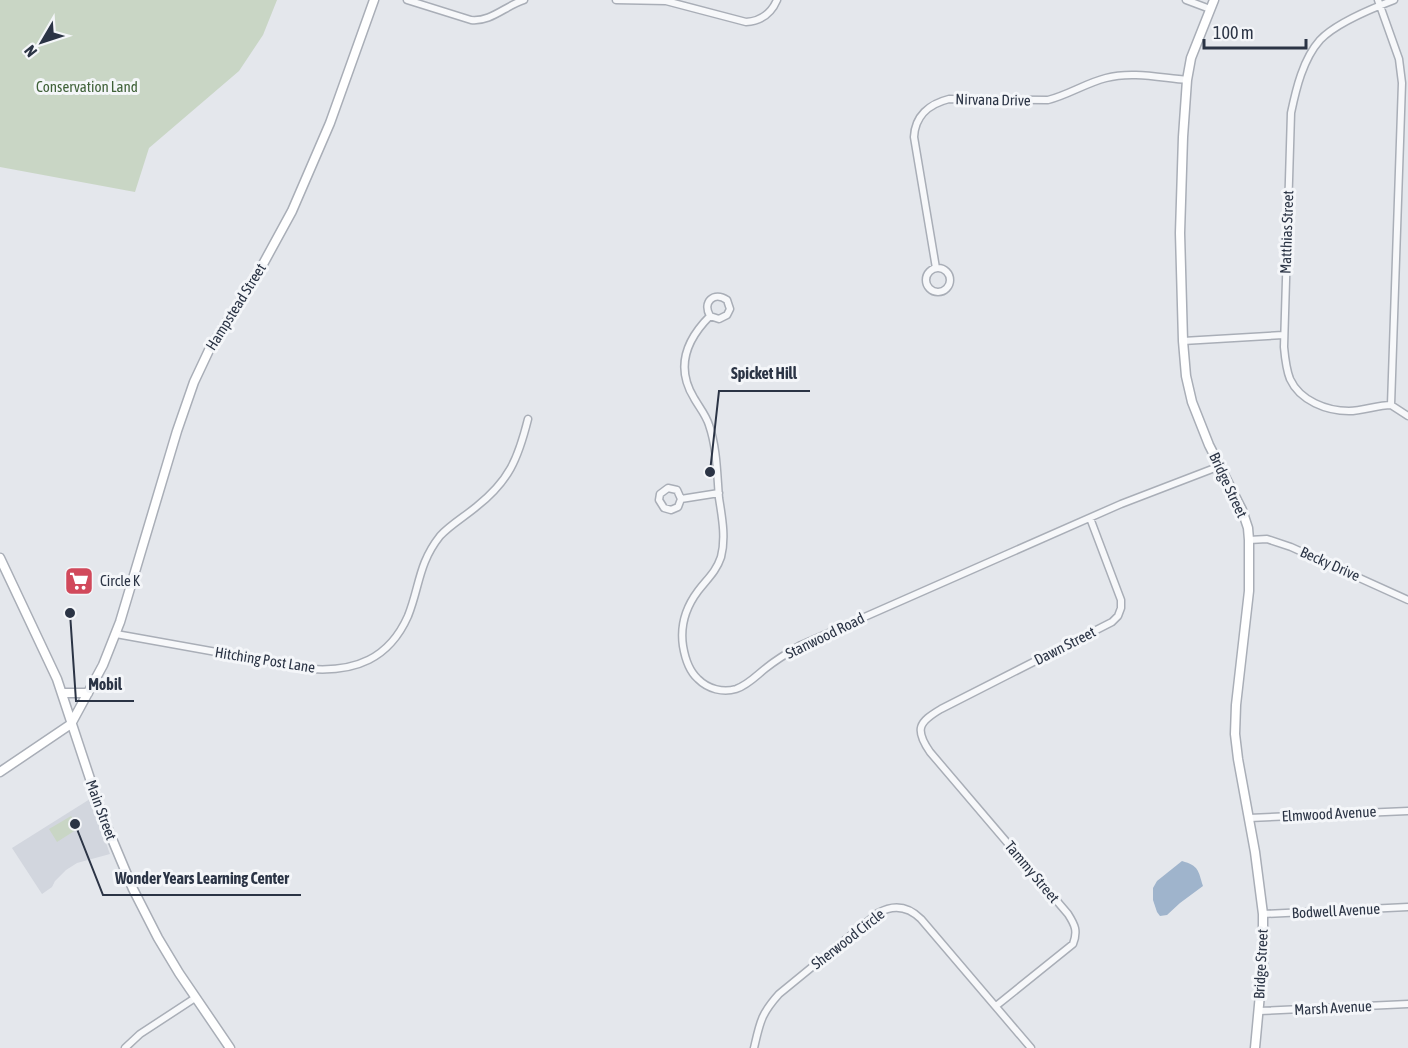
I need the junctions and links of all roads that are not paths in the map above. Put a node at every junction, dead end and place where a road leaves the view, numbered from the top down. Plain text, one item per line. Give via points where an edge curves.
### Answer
1 (374, 0) edge
2 (407, 0) edge
3 (524, 0) edge
4 (616, 0) edge
5 (777, 0) edge
6 (1186, 0) edge
7 (1394, 0) edge
8 (1379, 3) edge
9 (1212, 4) edge
10 (1187, 80) junction
11 (936, 268) dead end
12 (711, 316) dead end
13 (1283, 335) junction
14 (1183, 341) junction
15 (1391, 405) junction
16 (1408, 416) edge
17 (528, 419) dead end
18 (1220, 466) junction
19 (719, 493) junction
20 (681, 498) dead end
21 (1090, 518) junction
22 (1249, 540) junction
23 (0, 558) edge
24 (1408, 600) edge
25 (116, 634) junction
26 (62, 693) junction
27 (88, 693) junction
28 (71, 724) junction
29 (921, 726) joint
30 (0, 772) edge
31 (1408, 811) edge
32 (1249, 818) junction
33 (1408, 907) edge
34 (1263, 914) junction
35 (195, 998) junction
36 (1408, 1004) edge
37 (996, 1006) junction
38 (1259, 1011) junction
39 (125, 1048) edge
40 (230, 1048) edge
41 (754, 1048) edge
42 (1031, 1048) edge
43 (1254, 1048) edge

1 - 25 main road, Hampstead Street via 330,123 292,211 256,277 210,348 195,382
2 - 3 street via 477,21
4 - 5 street via 666,2 746,22 765,16
6 - 9 street
7 - 8 street, Matthias Street
8 - 13 street, Matthias Street via 1321,40 1294,97
8 - 15 street via 1399,59 1402,83
9 - 10 main road, Bridge Street via 1191,58
10 - 11 street, Nirvana Drive via 1112,76 1048,100 949,99 933,104 917,121 914,138
10 - 14 main road, Bridge Street via 1180,233
12 - 19 street, Stanwood Road via 694,335 684,364 687,382 710,428
13 - 14 street
13 - 15 street, Matthias Street via 1289,377 1310,401 1344,411
14 - 18 main road, Bridge Street via 1192,402
15 - 16 street
17 - 25 street, Hitching Post Lane via 510,472 441,536 424,563 400,630 391,643 366,662 343,669 311,669
18 - 21 street, Stanwood Road
18 - 22 main road, Bridge Street via 1242,510
19 - 20 street
19 - 21 street, Stanwood Road via 722,551 715,572 689,604 682,632 691,671 704,684 720,690 746,684 801,645
21 - 29 street, Dawn Street via 1119,593 1118,616 941,709
22 - 24 street, Becky Drive via 1267,539 1291,547
22 - 32 main road, Bridge Street via 1249,591 1235,734
23 - 26 main road, Main Street
25 - 27 main road, Hampstead Street
26 - 27 main road
26 - 28 main road, Main Street
27 - 28 main road, Hampstead Street
28 - 30 main road
28 - 35 main road, Main Street via 133,889
29 - 37 street, Tammy Street via 921,738 930,752 1068,914 1075,928 1073,944
31 - 32 street, Elmwood Avenue
32 - 34 main road, Bridge Street
33 - 34 street, Bodwell Avenue
34 - 38 main road, Bridge Street
35 - 39 street
35 - 40 main road, Main Street
36 - 38 street, Marsh Avenue
37 - 41 street, Sherwood Circle via 921,919 909,909 892,907 878,913 779,994 761,1018
37 - 42 street, Sherwood Circle
38 - 43 main road, Bridge Street

